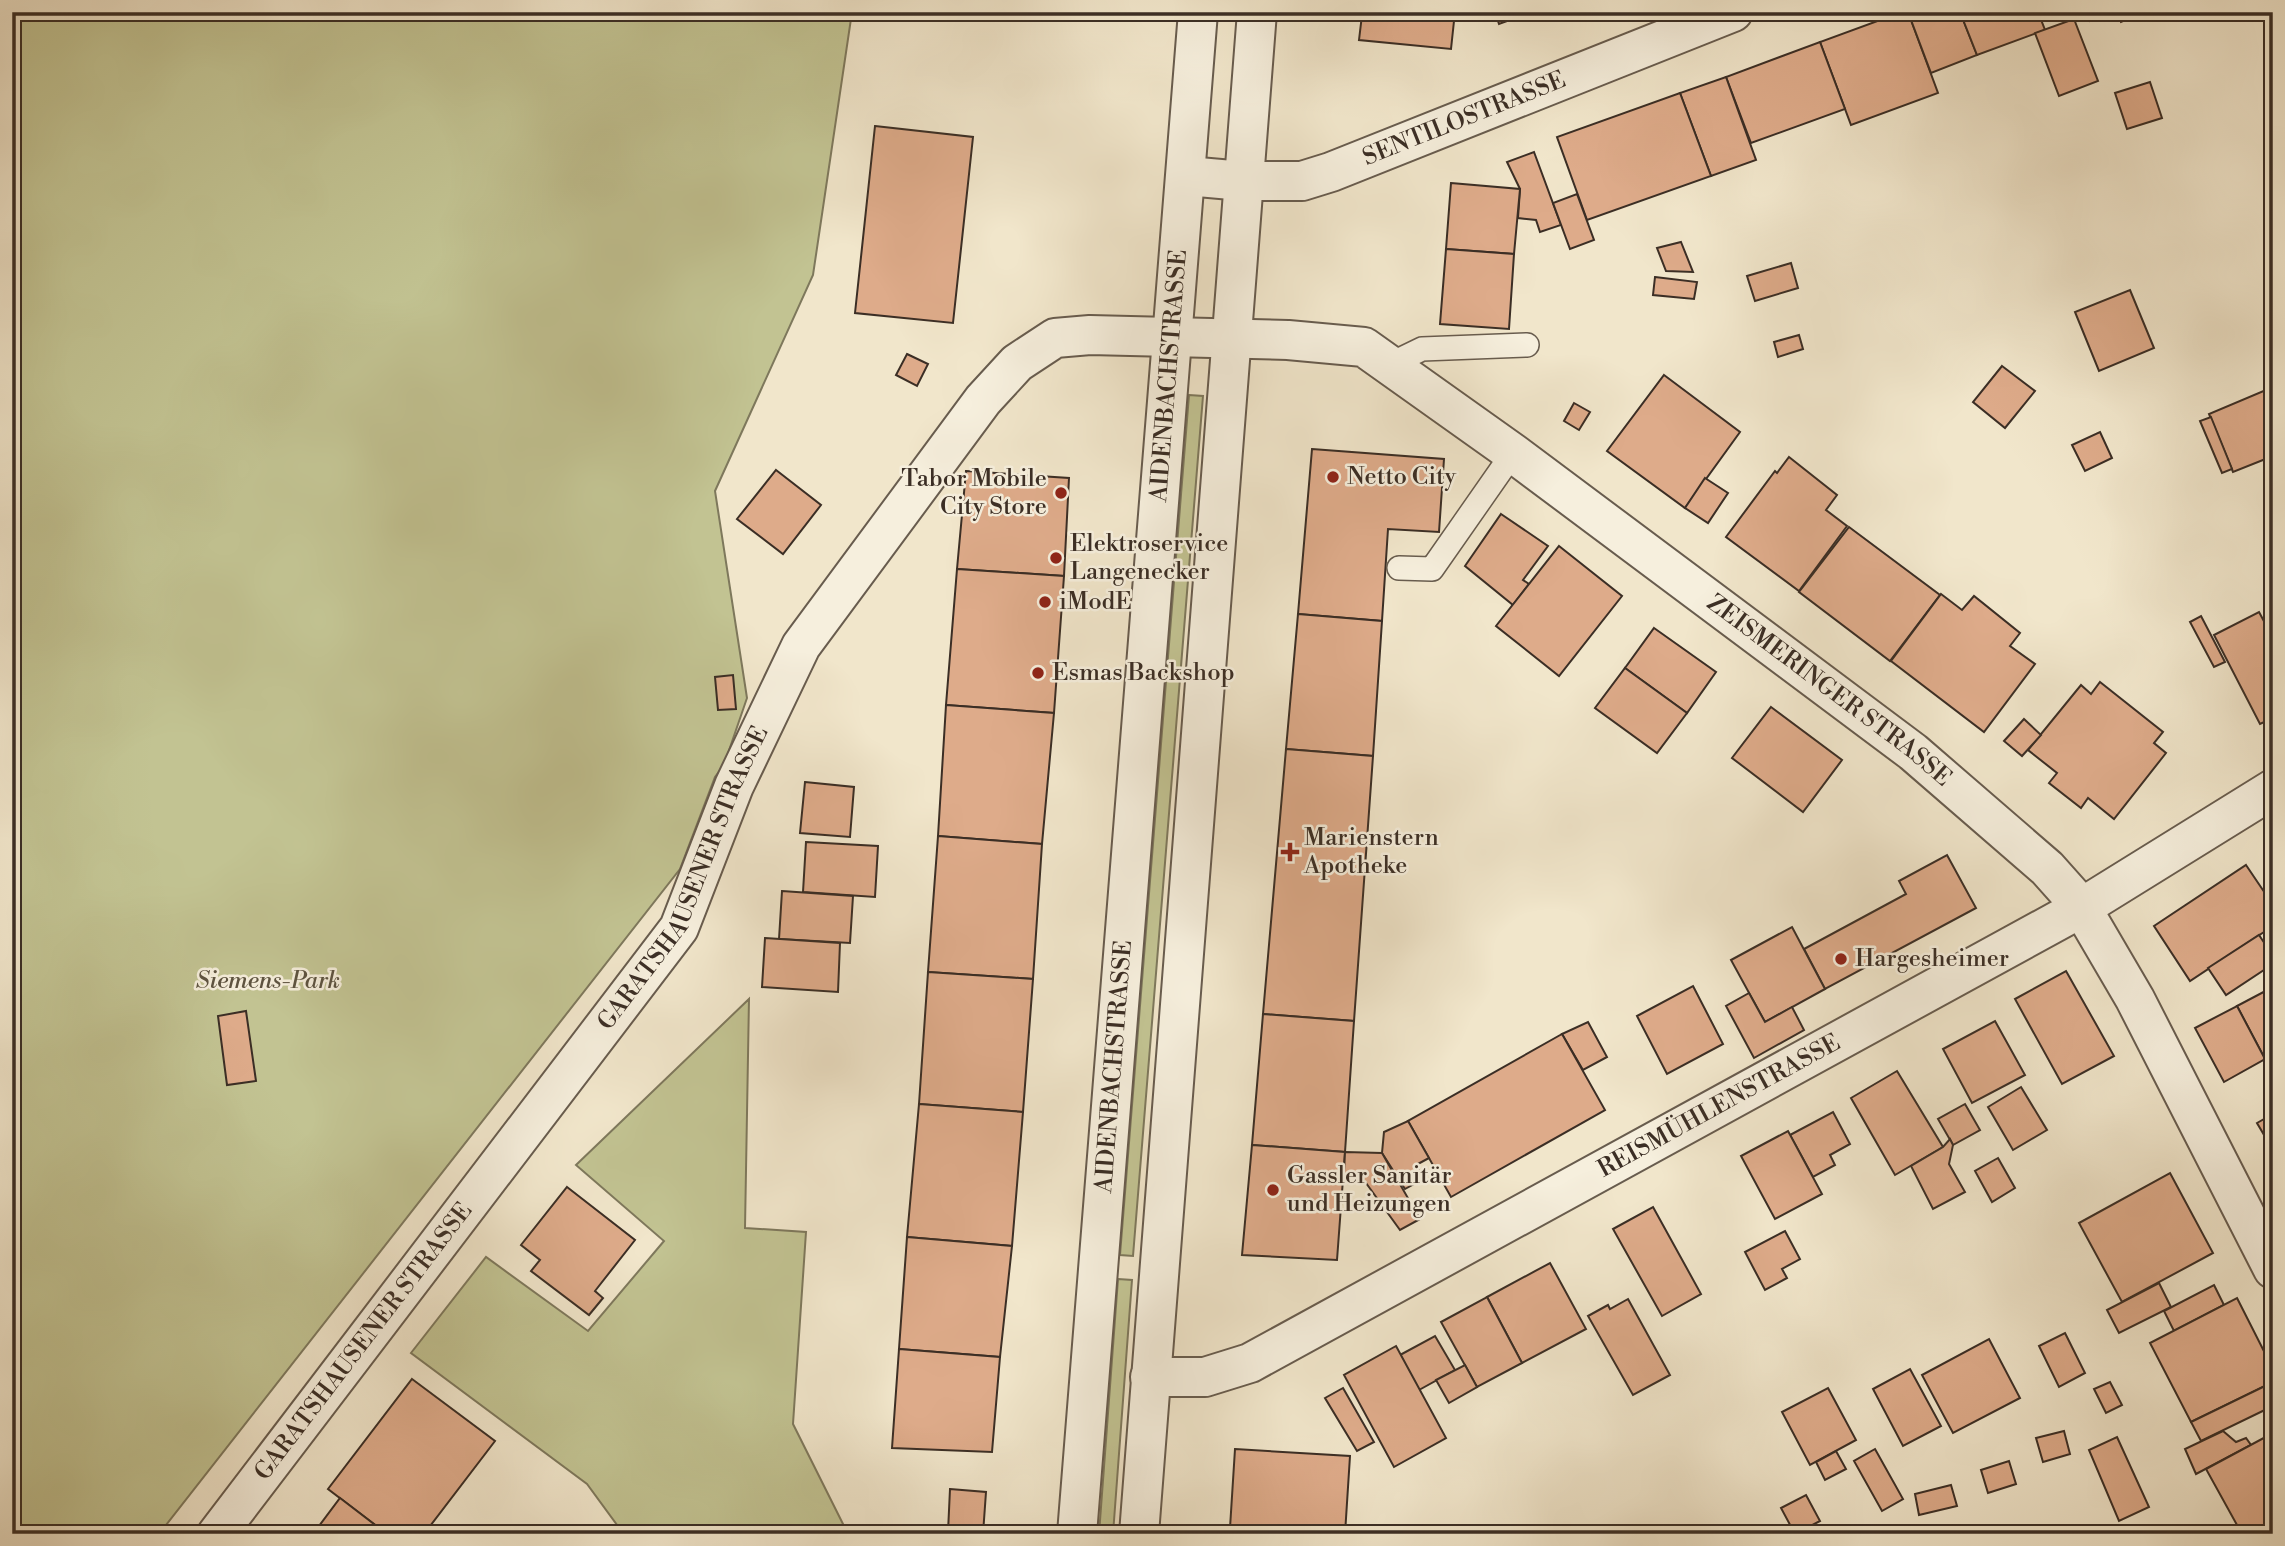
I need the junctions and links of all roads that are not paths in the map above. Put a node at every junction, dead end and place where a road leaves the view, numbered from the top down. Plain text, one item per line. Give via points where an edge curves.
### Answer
1 (1198, 12) edge
2 (1257, 12) edge
3 (1733, 12) edge
4 (1187, 176) junction
5 (1243, 181) junction
6 (1202, 337) junction
7 (1527, 345) dead end
8 (1389, 365) junction
9 (1513, 453) junction
10 (1399, 568) dead end
11 (2273, 789) edge
12 (2081, 908) junction
13 (2273, 1269) edge
14 (1150, 1377) junction
15 (217, 1534) edge
16 (1077, 1534) edge
17 (1139, 1534) edge

1 - 4 street, AIDENBACHSTRASSE
2 - 5 street, AIDENBACHSTRASSE
3 - 5 street, SENTILOSTRASSE via 1331,172 1302,181
4 - 5 street, SENTILOSTRASSE
4 - 6 street, AIDENBACHSTRASSE
5 - 6 street, AIDENBACHSTRASSE
6 - 8 street, ZEISMERINGER STRASSE via 1364,347
6 - 14 street, AIDENBACHSTRASSE
6 - 15 street, GARATSHAUSENER STRASSE via 1055,338 1017,363 983,400 801,646 777,722 734,786 679,928
6 - 16 street, AIDENBACHSTRASSE
7 - 8 lane via 1422,349
8 - 9 street, ZEISMERINGER STRASSE
9 - 10 lane via 1432,569
9 - 12 street, ZEISMERINGER STRASSE via 1913,752 2047,868
11 - 12 street, REISMÜHLENSTRASSE
12 - 13 street, ZEISMERINGER STRASSE via 2135,999
12 - 14 street, REISMÜHLENSTRASSE via 1250,1363 1205,1377
14 - 17 street, AIDENBACHSTRASSE

